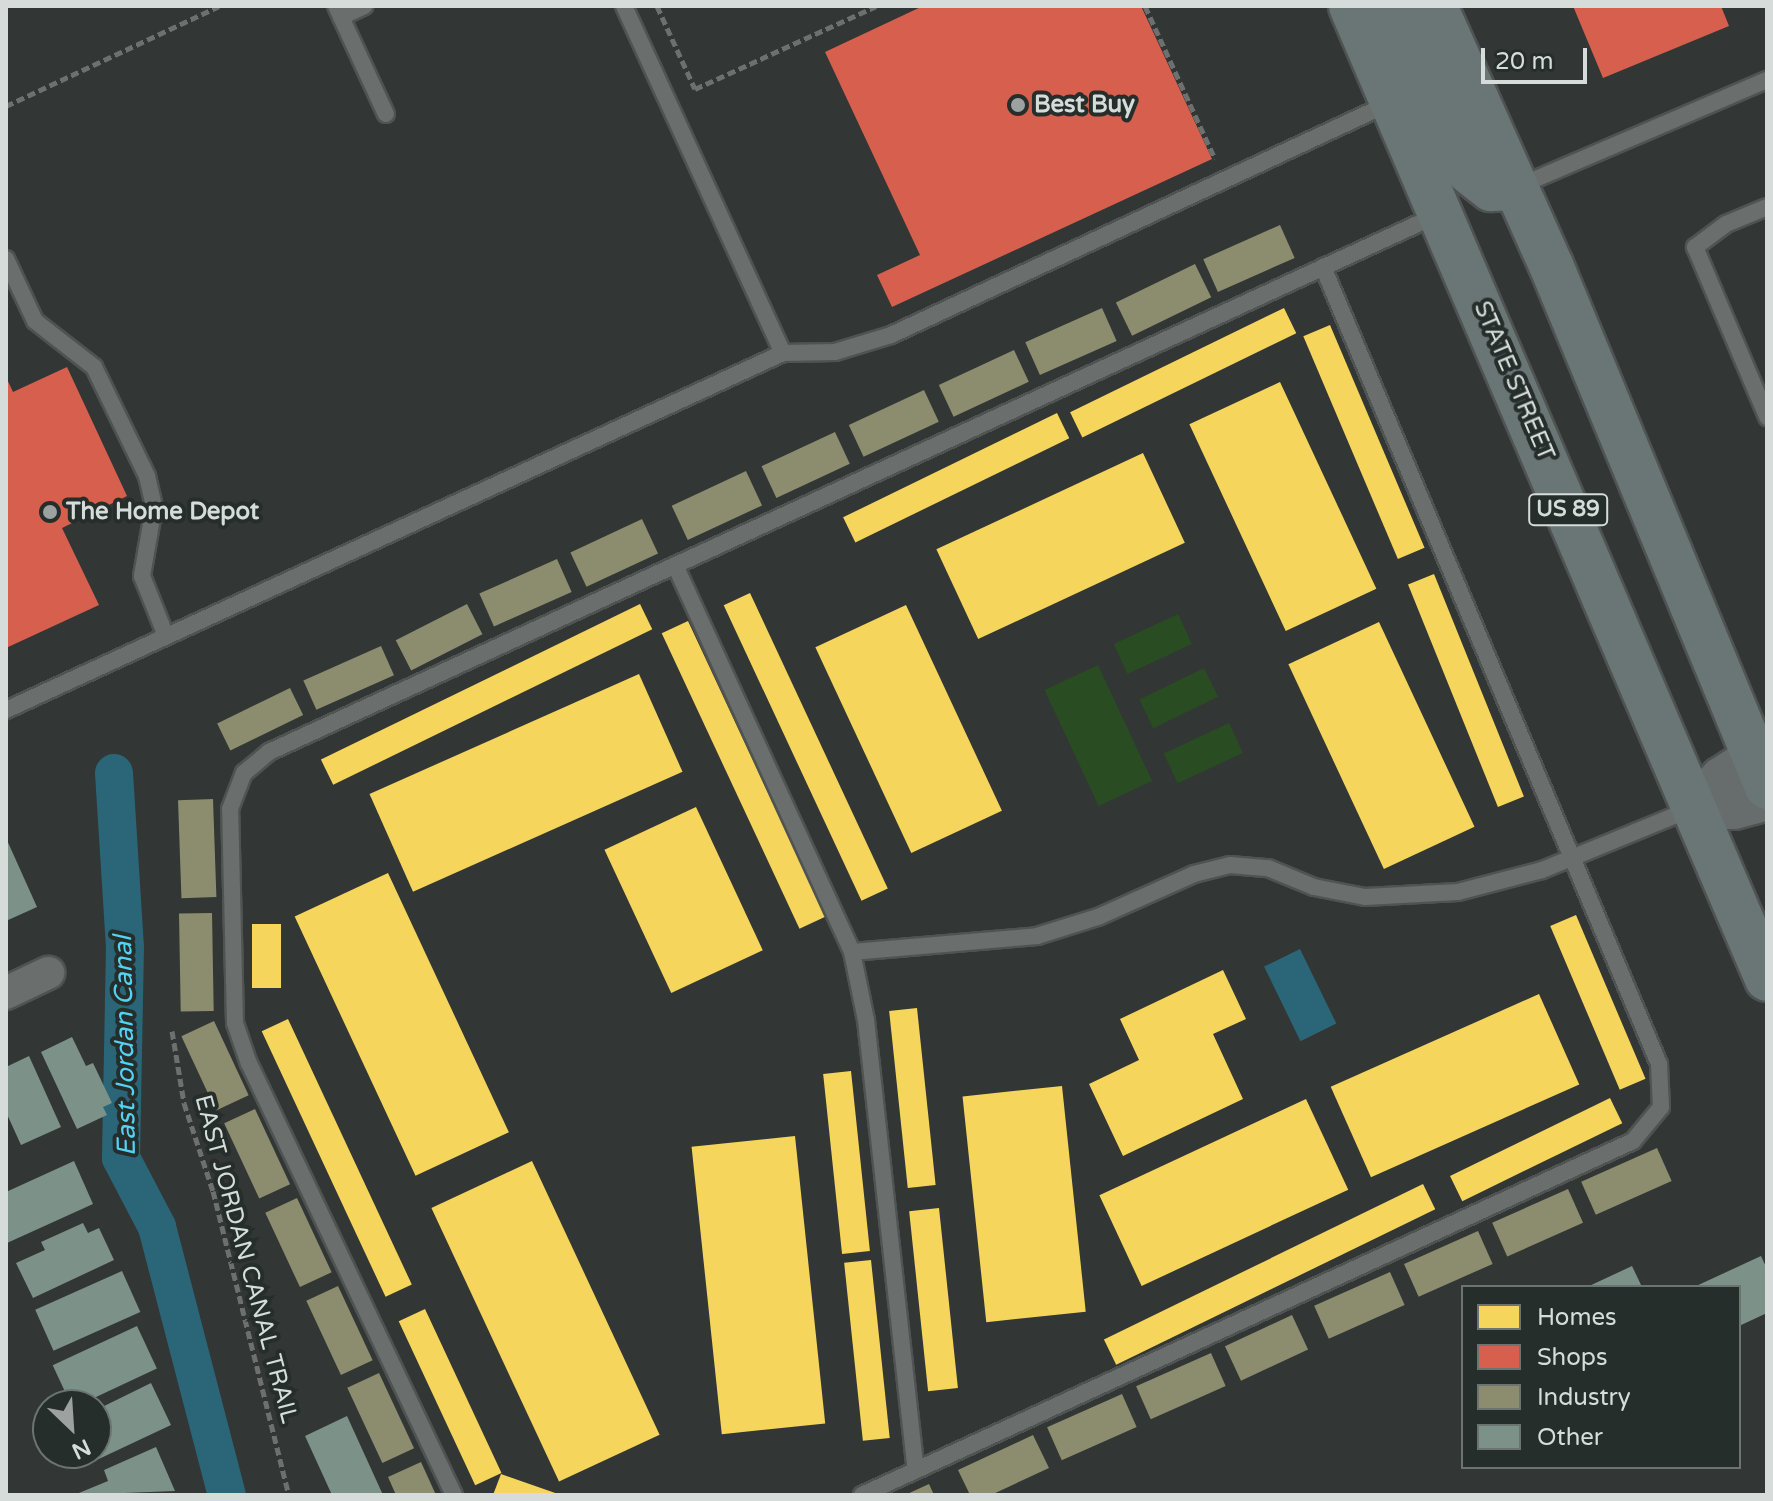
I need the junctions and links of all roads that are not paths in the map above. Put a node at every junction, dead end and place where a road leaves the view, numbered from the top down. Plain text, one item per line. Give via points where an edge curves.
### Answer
1 (365, 6) edge
2 (624, 6) edge
3 (1351, 6) edge
4 (1391, 6) edge
5 (1435, 6) edge
6 (338, 12) edge
7 (1767, 80) edge
8 (1393, 102) junction
9 (386, 114) dead end
10 (1515, 188) junction
11 (1767, 207) edge
12 (1442, 212) junction
13 (6, 259) edge
14 (1323, 267) junction
15 (783, 353) junction
16 (1767, 417) edge
17 (675, 565) junction
18 (166, 636) junction
19 (6, 710) edge
20 (1763, 765) edge
21 (1767, 798) edge
22 (1694, 807) junction
23 (1572, 858) junction
24 (852, 952) junction
25 (48, 973) dead end
26 (1767, 979) edge
27 (6, 993) edge
28 (916, 1470) junction
29 (454, 1495) edge
30 (862, 1495) edge

1 - 6 lane
2 - 15 lane
3 - 8 main road, STATE STREET / US 89
4 - 10 main road via 1469,172 1491,189
5 - 10 main road, US 89
6 - 9 lane
7 - 10 lane
8 - 12 main road, STATE STREET / US 89
8 - 15 lane via 878,340 835,352
10 - 20 main road, US 89
11 - 16 lane via 1726,224 1695,247
12 - 14 lane
12 - 22 main road, STATE STREET / US 89
13 - 18 lane via 35,321 75,347 94,367 147,476 154,507 142,576
14 - 17 lane
14 - 23 lane
15 - 18 lane
17 - 24 lane
17 - 29 lane via 269,752 244,773 233,796 230,984 241,1043
18 - 19 lane
20 - 22 street via 1722,779
21 - 22 street via 1734,807
22 - 23 lane
22 - 26 main road, STATE STREET / US 89
23 - 24 lane via 1495,885 1393,897 1338,893 1268,868 1221,866 1037,936
23 - 28 lane via 1663,1077 1661,1107 1645,1132
24 - 28 lane via 866,1020
25 - 27 street
28 - 30 lane

